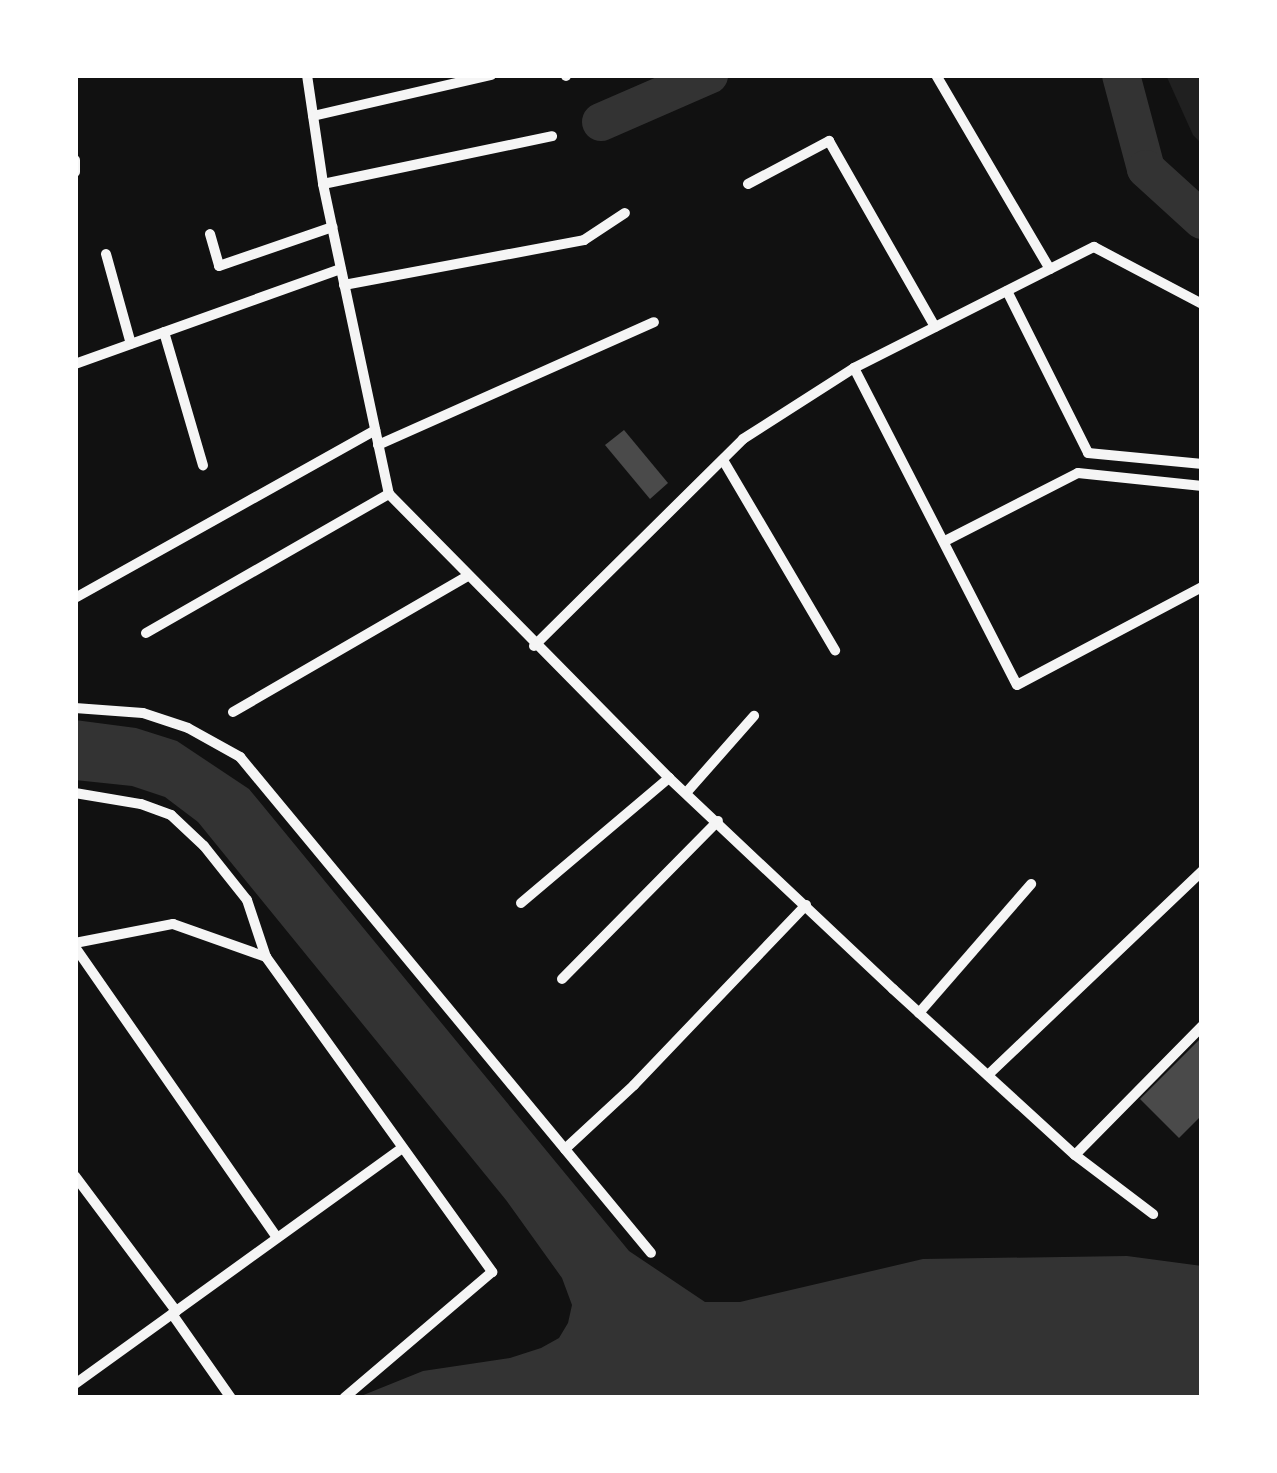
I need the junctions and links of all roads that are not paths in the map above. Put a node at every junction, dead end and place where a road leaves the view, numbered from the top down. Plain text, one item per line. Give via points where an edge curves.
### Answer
1 (307, 75) edge
2 (491, 75) edge
3 (936, 75) edge
4 (464, 78) edge
5 (312, 116) junction
6 (552, 136) dead end
7 (75, 160) edge
8 (75, 172) edge
9 (323, 184) junction
10 (748, 184) dead end
11 (625, 213) dead end
12 (332, 228) junction
13 (210, 234) dead end
14 (106, 254) dead end
15 (1050, 268) junction
16 (341, 269) junction
17 (344, 286) junction
18 (1007, 290) junction
19 (1202, 304) edge
20 (654, 322) dead end
21 (935, 327) junction
22 (164, 332) junction
23 (131, 344) junction
24 (75, 364) edge
25 (854, 368) junction
26 (375, 430) junction
27 (378, 446) junction
28 (1088, 453) junction
29 (723, 460) junction
30 (1202, 464) edge
31 (203, 465) dead end
32 (1078, 473) junction
33 (1202, 486) edge
34 (389, 494) junction
35 (945, 542) junction
36 (466, 577) junction
37 (1202, 586) edge
38 (75, 598) edge
39 (146, 633) dead end
40 (534, 646) junction
41 (835, 650) dead end
42 (75, 708) edge
43 (233, 712) dead end
44 (754, 716) dead end
45 (669, 778) junction
46 (75, 793) edge
47 (686, 793) junction
48 (718, 821) junction
49 (1202, 871) edge
50 (1030, 884) dead end
51 (521, 904) dead end
52 (806, 905) junction
53 (75, 945) edge
54 (266, 957) junction
55 (562, 979) dead end
56 (919, 1013) junction
57 (1202, 1026) edge
58 (988, 1075) junction
59 (401, 1148) junction
60 (565, 1149) junction
61 (1076, 1156) junction
62 (75, 1176) edge
63 (1154, 1214) dead end
64 (278, 1238) junction
65 (652, 1254) dead end
66 (174, 1313) junction
67 (75, 1384) edge
68 (231, 1398) edge
69 (344, 1398) edge

1 - 5 street
2 - 4 street
3 - 15 street
4 - 5 street
5 - 9 street
6 - 9 street
7 - 8 street
9 - 12 street
10 - 21 street via 829,140
11 - 17 street via 584,240
12 - 13 street via 219,266
12 - 16 street
14 - 23 street
15 - 18 street
15 - 19 street via 1094,247
16 - 17 street
16 - 22 street
17 - 26 street
18 - 21 street
18 - 28 street
20 - 27 street
21 - 25 street
22 - 23 street
22 - 31 street
23 - 24 street
25 - 29 street via 742,439
25 - 35 street
26 - 27 street
26 - 38 street
27 - 34 street
28 - 30 street
28 - 32 street
29 - 40 street
29 - 41 street
32 - 33 street
32 - 35 street
34 - 36 street
34 - 39 street
35 - 37 street via 1017,685
36 - 40 street
36 - 43 street
40 - 45 street
42 - 60 street via 143,713 240,757
44 - 47 street
45 - 47 street
45 - 51 street
46 - 54 street via 171,814 247,900
47 - 48 street
48 - 52 street
48 - 55 street
49 - 58 street
50 - 56 street
52 - 56 street
52 - 60 street
53 - 54 street via 173,924
53 - 64 street
54 - 59 street
56 - 58 street
57 - 61 street
58 - 61 street
59 - 64 street
59 - 69 street via 492,1272
60 - 65 street
61 - 63 street
62 - 66 street
64 - 66 street
66 - 67 street
66 - 68 street

